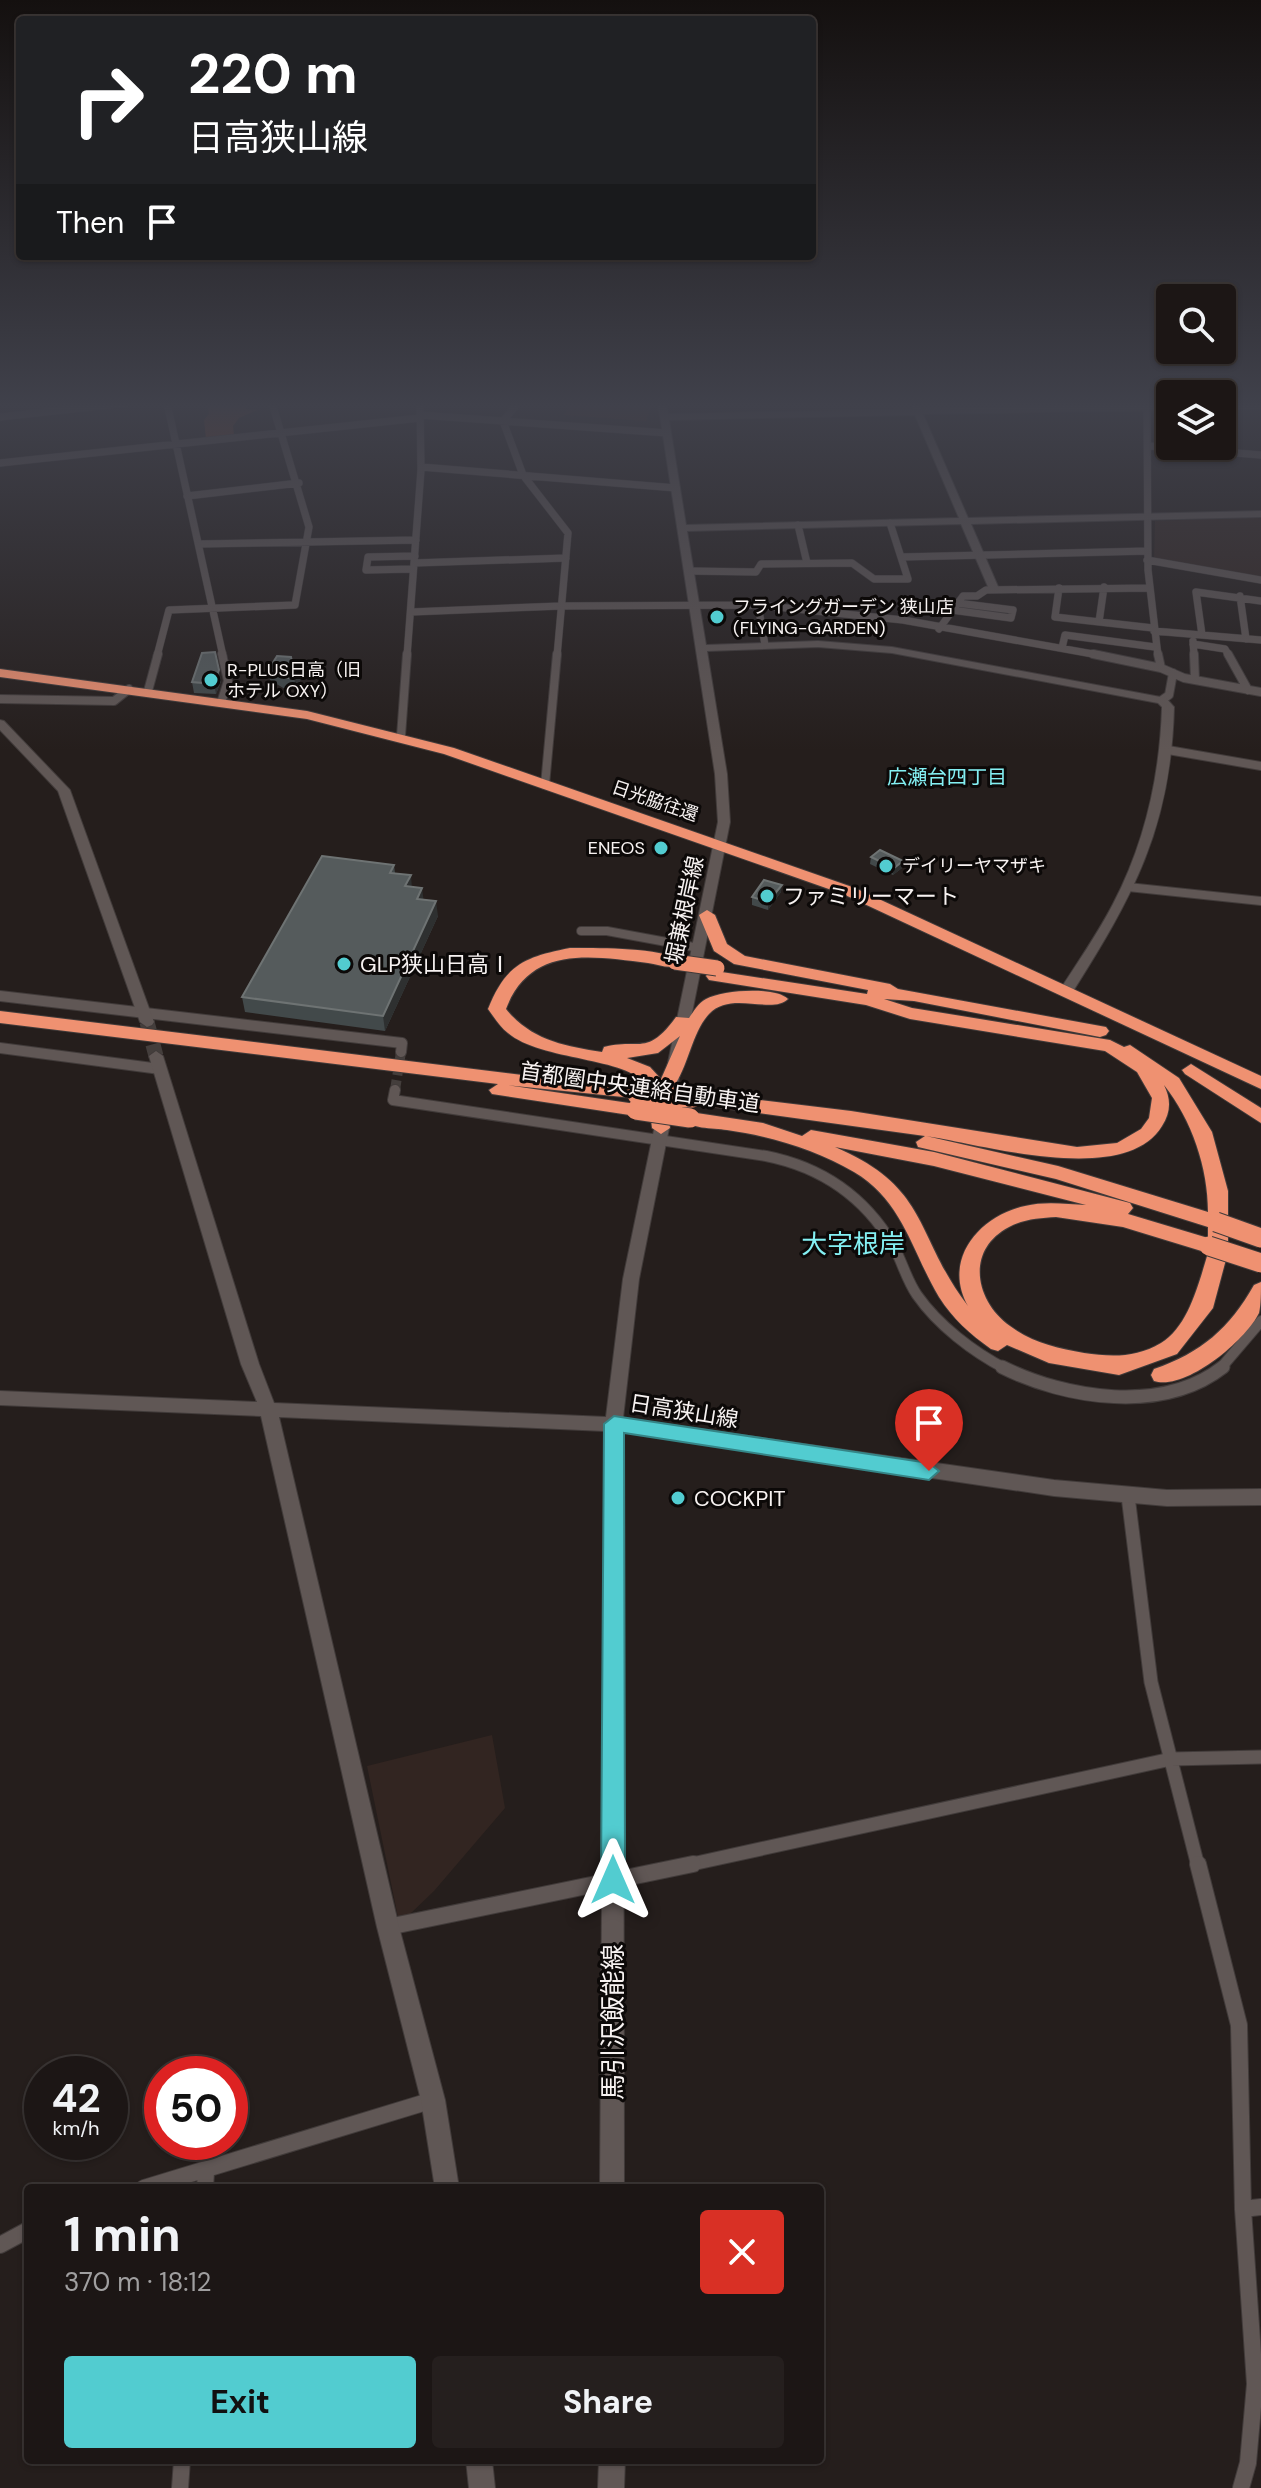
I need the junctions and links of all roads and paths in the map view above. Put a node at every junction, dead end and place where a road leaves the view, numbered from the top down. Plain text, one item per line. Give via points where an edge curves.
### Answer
1 (193, 519) edge
2 (307, 519) edge
3 (417, 519) edge
4 (559, 519) edge
5 (680, 519) edge
6 (1052, 519) edge
7 (1150, 519) edge
8 (963, 521) junction
9 (890, 523) junction
10 (798, 525) junction
11 (681, 528) junction
12 (416, 540) junction
13 (306, 542) junction
14 (199, 544) junction
15 (979, 555) junction
16 (1148, 556) junction
17 (901, 557) junction
18 (566, 558) junction
19 (414, 563) junction
20 (807, 563) junction
21 (689, 571) junction
22 (1261, 580) edge
23 (1104, 587) junction
24 (1059, 588) junction
25 (1150, 588) junction
26 (994, 589) junction
27 (1240, 596) junction
28 (1261, 601) edge
29 (758, 605) junction
30 (561, 606) junction
31 (695, 607) junction
32 (954, 607) junction
33 (212, 608) junction
34 (411, 612) junction
35 (1099, 622) junction
36 (939, 629) junction
37 (1154, 630) junction
38 (1192, 634) junction
39 (1202, 635) junction
40 (1246, 639) junction
41 (1261, 640) edge
42 (1193, 644) junction
43 (765, 645) junction
44 (1155, 647) junction
45 (701, 648) junction
46 (1062, 648) junction
47 (1161, 668) junction
48 (0, 673) edge
49 (1173, 673) junction
50 (1195, 680) junction
51 (129, 689) junction
52 (1248, 690) junction
53 (148, 691) junction
54 (1261, 692) edge
55 (0, 699) edge
56 (1162, 700) junction
57 (221, 703) junction
58 (0, 723) edge
59 (401, 736) junction
60 (1168, 750) junction
61 (1261, 766) edge
62 (545, 785) junction
63 (720, 846) junction
64 (1128, 887) junction
65 (1261, 901) edge
66 (707, 915) junction
67 (581, 931) dead end
68 (699, 948) junction
69 (674, 966) junction
70 (1065, 993) junction
71 (0, 996) edge
72 (912, 1004) junction
73 (0, 1017) edge
74 (145, 1017) junction
75 (682, 1021) junction
76 (0, 1030) edge
77 (1110, 1046) junction
78 (0, 1048) edge
79 (401, 1052) dead end
80 (158, 1063) joint
81 (670, 1079) junction
82 (1261, 1083) edge
83 (395, 1090) dead end
84 (637, 1102) junction
85 (692, 1106) junction
86 (1228, 1120) dead end
87 (1254, 1124) edge
88 (750, 1127) junction
89 (659, 1133) junction
90 (1260, 1230) edge
91 (1212, 1234) junction
92 (1261, 1253) edge
93 (1261, 1263) edge
94 (1261, 1290) edge
95 (1261, 1321) edge
96 (0, 1398) edge
97 (269, 1411) junction
98 (614, 1424) junction
99 (1128, 1496) junction
100 (1261, 1497) edge
101 (1261, 1757) edge
102 (1171, 1759) junction
103 (613, 1880) junction
104 (388, 1927) junction
105 (433, 2100) junction
106 (205, 2180) edge
107 (174, 2184) edge
108 (446, 2184) edge
109 (612, 2184) edge
110 (1261, 2207) edge
111 (1243, 2209) junction
112 (24, 2232) edge
113 (0, 2245) edge
114 (1258, 2386) edge
115 (182, 2464) edge
116 (479, 2464) edge
117 (612, 2464) edge
118 (180, 2488) edge
119 (482, 2488) edge
120 (611, 2488) edge
121 (1241, 2488) edge

1 - 14 street
2 - 13 street
3 - 12 street
4 - 18 street via 566,527
5 - 11 street, 堀兼根岸線
6 - 8 street
7 - 16 street
8 - 9 street
8 - 15 street
9 - 10 street
9 - 17 street
10 - 11 street
10 - 20 street
11 - 21 street, 堀兼根岸線
12 - 13 street
12 - 19 street
13 - 14 street
13 - 33 street via 295,605
14 - 33 street
15 - 16 street
15 - 17 street
15 - 26 street
16 - 22 street
16 - 25 street
17 - 20 street via 908,579 874,579 852,563
18 - 19 street
18 - 30 street
19 - 19 street via 366,570 368,557
19 - 34 street
20 - 21 street via 761,564 756,572
21 - 31 street, 堀兼根岸線
23 - 24 street
23 - 25 street
23 - 35 street
24 - 26 street
24 - 35 street via 1055,617
25 - 37 street
26 - 32 street via 963,596
27 - 28 street
27 - 39 street via 1196,592
27 - 40 street
29 - 31 street
29 - 36 street via 851,613
29 - 43 street
30 - 31 street
30 - 34 street
30 - 62 street
31 - 45 street, 堀兼根岸線
32 - 32 street via 1011,618 1013,610
32 - 36 street
33 - 53 street via 169,610
33 - 57 street via 228,681
34 - 59 street
35 - 37 street
36 - 46 street
37 - 38 street
37 - 44 street
38 - 39 street
38 - 42 street
39 - 40 street
40 - 41 street
42 - 50 street
42 - 52 street via 1225,649
43 - 45 street
43 - 56 street via 844,645 920,653
44 - 46 street via 1065,635
44 - 47 street
45 - 63 street, 堀兼根岸線 via 721,774
46 - 47 street
47 - 49 street
48 - 51 highway, 日光脇往還
49 - 50 street
49 - 56 street via 1169,695
50 - 52 street
51 - 53 highway, 日光脇往還
51 - 55 street via 114,701
52 - 54 street
53 - 57 highway, 日光脇往還
56 - 60 street via 1168,707
57 - 59 highway, 日光脇往還
58 - 74 street via 64,790
59 - 62 highway, 日光脇往還
60 - 61 street
60 - 64 street
62 - 63 highway, 日光脇往還
63 - 66 street, 堀兼根岸線
63 - 70 highway, 日光脇往還 via 890,908
64 - 65 street
64 - 70 street
66 - 68 street, 堀兼根岸線
66 - 72 highway via 720,947 740,960 871,984
67 - 68 street
68 - 75 street, 堀兼根岸線
69 - 72 highway
69 - 75 highway via 559,961 517,982 510,995 511,1012 528,1029 556,1041 631,1054 661,1046
69 - 89 highway via 613,953 581,952 541,960 506,981 497,1009 503,1022 536,1044 648,1074 655,1085
70 - 82 highway, 日光脇往還
71 - 74 street
72 - 77 highway
72 - 81 highway via 715,998 691,1025
72 - 87 highway via 1119,1036 1154,1048 1198,1074
73 - 84 highway, 首都圏中央連絡自動車道
74 - 79 street via 402,1043
75 - 81 street, 堀兼根岸線
76 - 84 highway, 首都圏中央連絡自動車道
77 - 85 highway via 1143,1068 1161,1098 1148,1134 1098,1154 1058,1153 881,1121
77 - 86 highway via 1143,1055 1181,1075
78 - 80 street
80 - 97 street
81 - 89 street, 堀兼根岸線
83 - 89 street via 393,1100
84 - 85 highway, 首都圏中央連絡自動車道, bridge
85 - 88 highway, 首都圏中央連絡自動車道
85 - 91 highway, 首都圏中央連絡自動車道 via 834,1124 1058,1173
88 - 91 highway, 首都圏中央連絡自動車道 via 934,1159
88 - 94 highway via 829,1153 862,1169 894,1194 940,1283 966,1320 1035,1363 1088,1378 1132,1380 1189,1367 1215,1353 1246,1320
89 - 95 street via 820,1173 866,1208 893,1245 917,1295 957,1336 993,1362 1030,1379 1085,1393 1169,1392 1201,1382 1230,1362
89 - 98 street, 堀兼根岸線 via 631,1279
90 - 91 highway, 首都圏中央連絡自動車道, bridge
90 - 91 highway via 1247,1282 1232,1313 1199,1348 1138,1366 1073,1363 1030,1348 987,1319 970,1286 973,1251 985,1234 1020,1215 1103,1215
91 - 92 highway, 首都圏中央連絡自動車道
91 - 93 highway, bridge
96 - 97 street, 日高狭山線
97 - 98 street, 日高狭山線
97 - 104 street
98 - 99 street, 日高狭山線 via 835,1459
98 - 103 street, 馬引沢飯能線
99 - 100 street, 日高狭山線
99 - 102 street via 1151,1682
101 - 102 street
102 - 103 street
102 - 111 street via 1239,2025
103 - 104 street
103 - 109 street, 馬引沢飯能線
104 - 105 street
105 - 106 street
105 - 108 street
106 - 107 street
110 - 111 street
111 - 114 street
112 - 113 street
114 - 121 street
115 - 118 street
116 - 119 street
117 - 120 street

